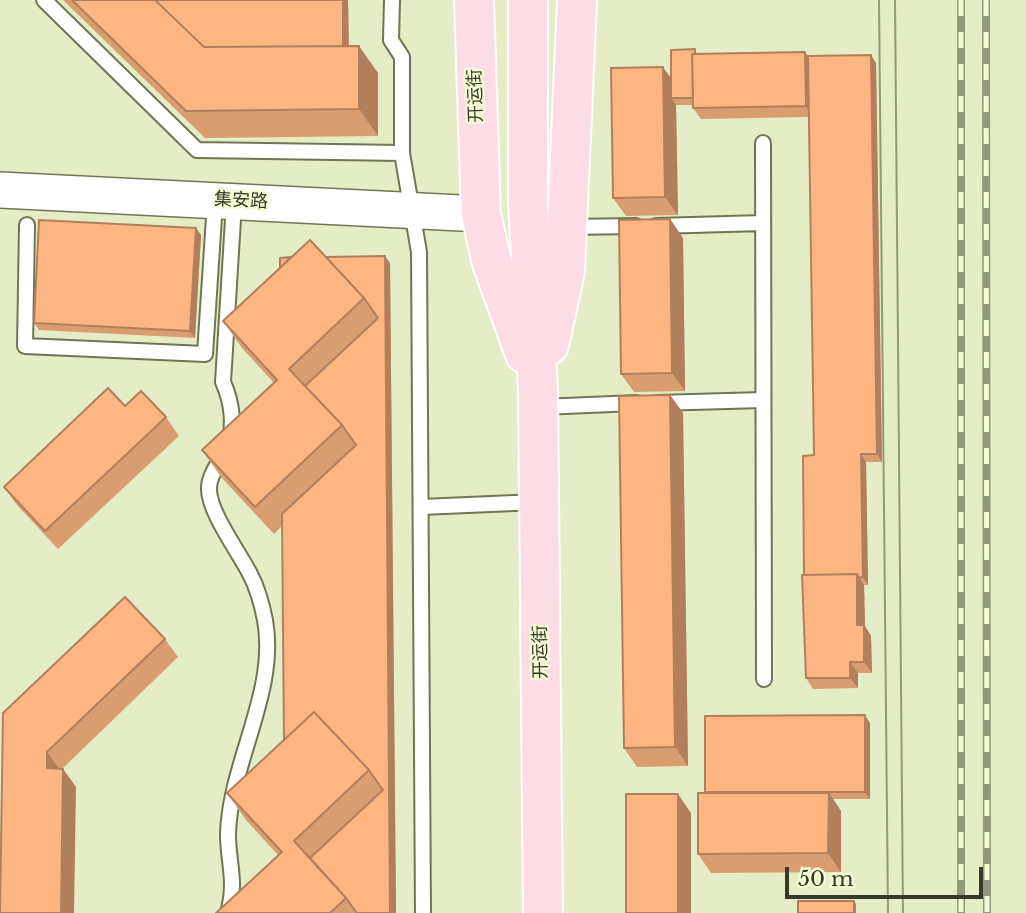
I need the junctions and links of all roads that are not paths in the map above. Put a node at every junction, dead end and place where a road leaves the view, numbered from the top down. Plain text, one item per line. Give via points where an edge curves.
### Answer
1 (44, 0) edge
2 (392, 0) edge
3 (474, 0) edge
4 (528, 0) edge
5 (577, 0) edge
6 (762, 144) dead end
7 (402, 153) junction
8 (0, 190) edge
9 (225, 201) junction
10 (410, 209) junction
11 (481, 214) junction
12 (763, 223) junction
13 (27, 225) dead end
14 (567, 227) junction
15 (538, 400) junction
16 (763, 400) junction
17 (540, 502) junction
18 (421, 507) junction
19 (764, 679) dead end
20 (228, 913) edge
21 (423, 913) edge
22 (543, 913) edge

1 - 7 lane via 197,150
2 - 7 lane via 391,40 402,57
3 - 11 main road, 开运街
4 - 15 main road, 开运街 via 528,202
5 - 14 main road, 开运街
6 - 12 lane
7 - 10 lane
8 - 9 street, 集安路
9 - 10 street, 集安路
9 - 13 lane via 205,354 25,346
9 - 20 lane via 223,382 232,425 228,447 209,487 212,504 252,577 265,621 265,666 232,798
10 - 11 street, 集安路
10 - 18 lane via 419,252
11 - 15 main road, 开运街 via 492,263
12 - 14 lane
12 - 16 lane
14 - 15 main road, 开运街 via 565,271
15 - 16 lane
15 - 17 main road, 开运街
16 - 19 lane
17 - 18 lane
17 - 22 main road, 开运街
18 - 21 lane

